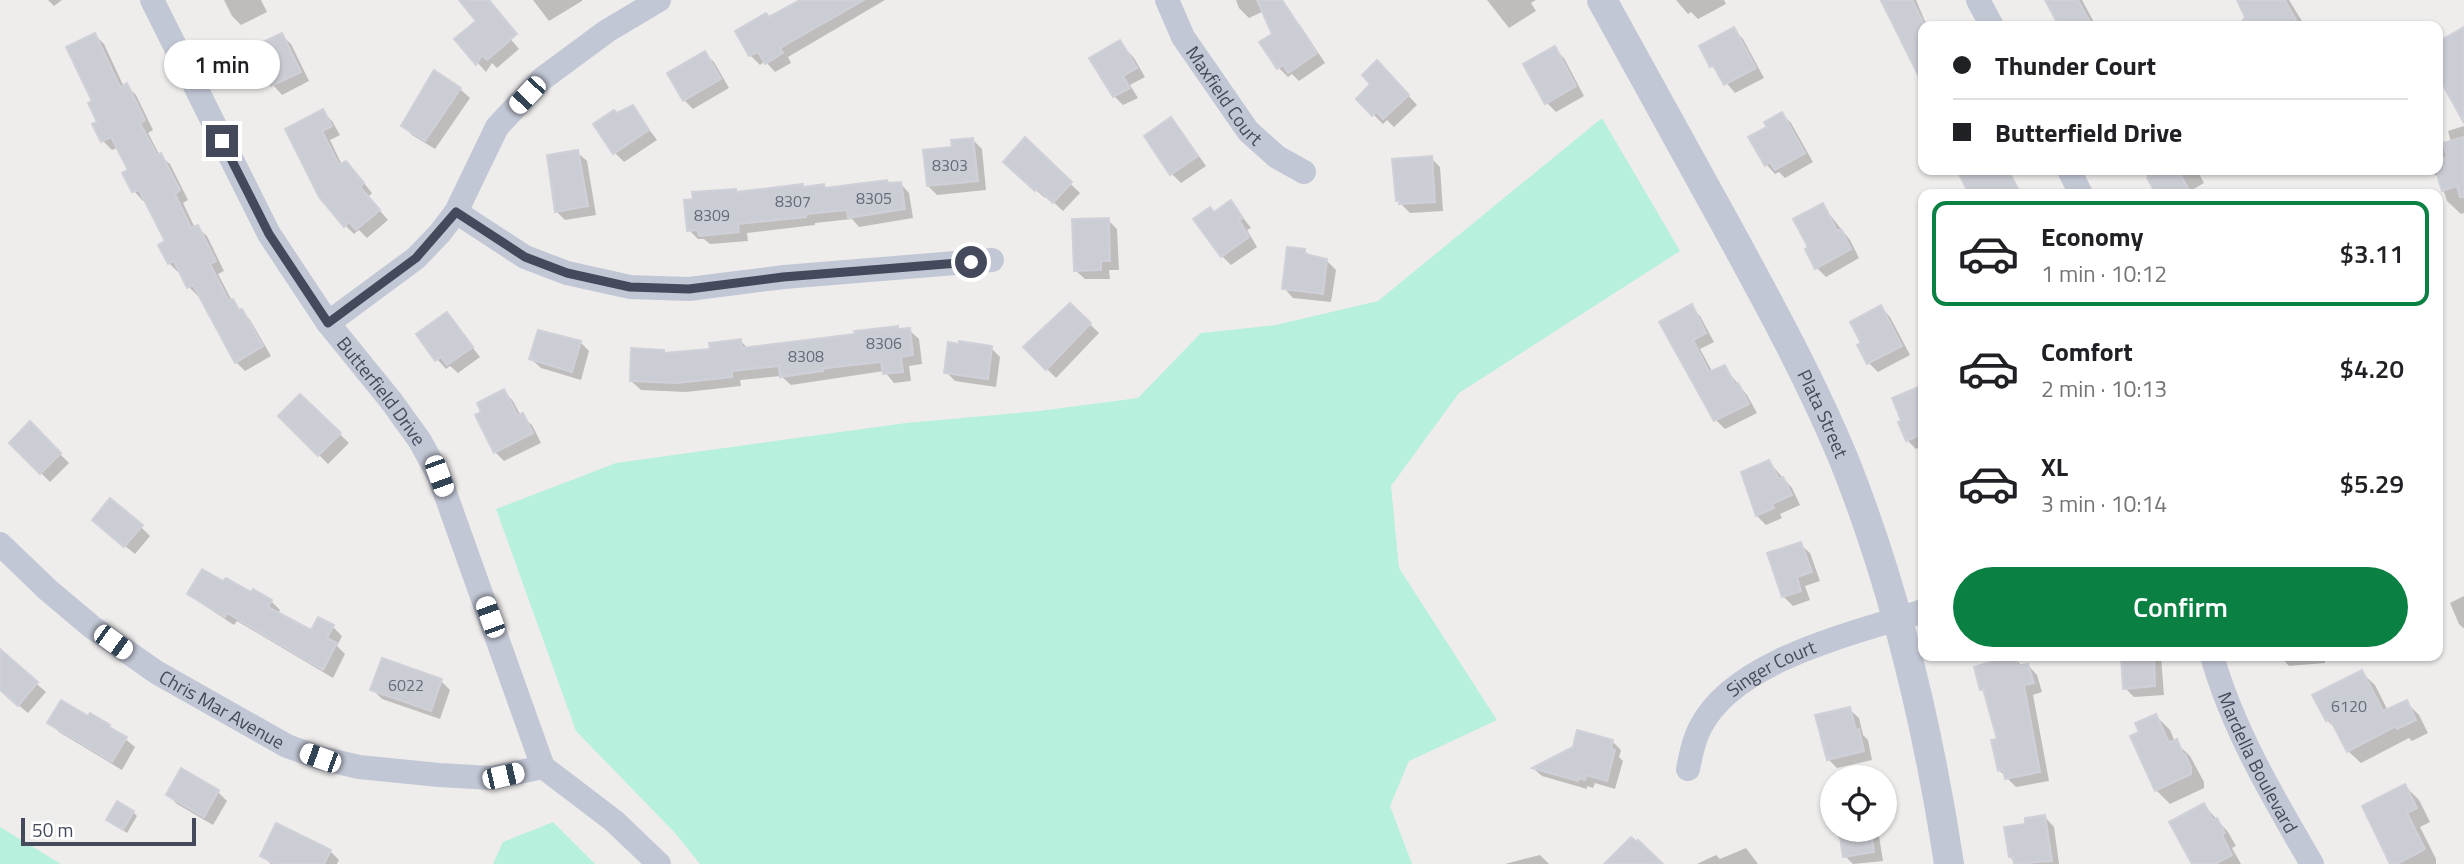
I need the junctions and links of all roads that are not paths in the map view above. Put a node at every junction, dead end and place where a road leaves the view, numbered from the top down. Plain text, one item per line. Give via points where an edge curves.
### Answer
1 (152, 0) edge
2 (659, 0) edge
3 (1167, 0) edge
4 (1602, 0) edge
5 (1978, 0) edge
6 (1989, 21) edge
7 (1304, 172) dead end
8 (456, 212) junction
9 (992, 260) dead end
10 (328, 323) junction
11 (0, 544) edge
12 (1911, 615) edge
13 (2214, 661) edge
14 (543, 767) junction
15 (1688, 769) dead end
16 (659, 864) edge
17 (1949, 864) edge
18 (2312, 864) edge

1 - 10 street, Butterfield Drive via 269,234
2 - 8 street via 542,79 497,127
3 - 7 street, Maxfield Court via 1182,37 1248,131 1277,157
4 - 12 street, Plata Street via 1771,307
5 - 6 street
8 - 9 street via 525,257 567,273 630,287 689,289
8 - 10 street via 416,258
10 - 14 street, Butterfield Drive via 392,402 439,476
11 - 14 street, Chris Mar Avenue via 83,620 156,673 287,746 359,767 439,775 491,778
12 - 15 street, Singer Court via 1795,653 1746,680 1700,727
12 - 17 street, Plata Street via 1916,686
13 - 18 street, Mardella Boulevard via 2232,711
14 - 16 street via 614,821

